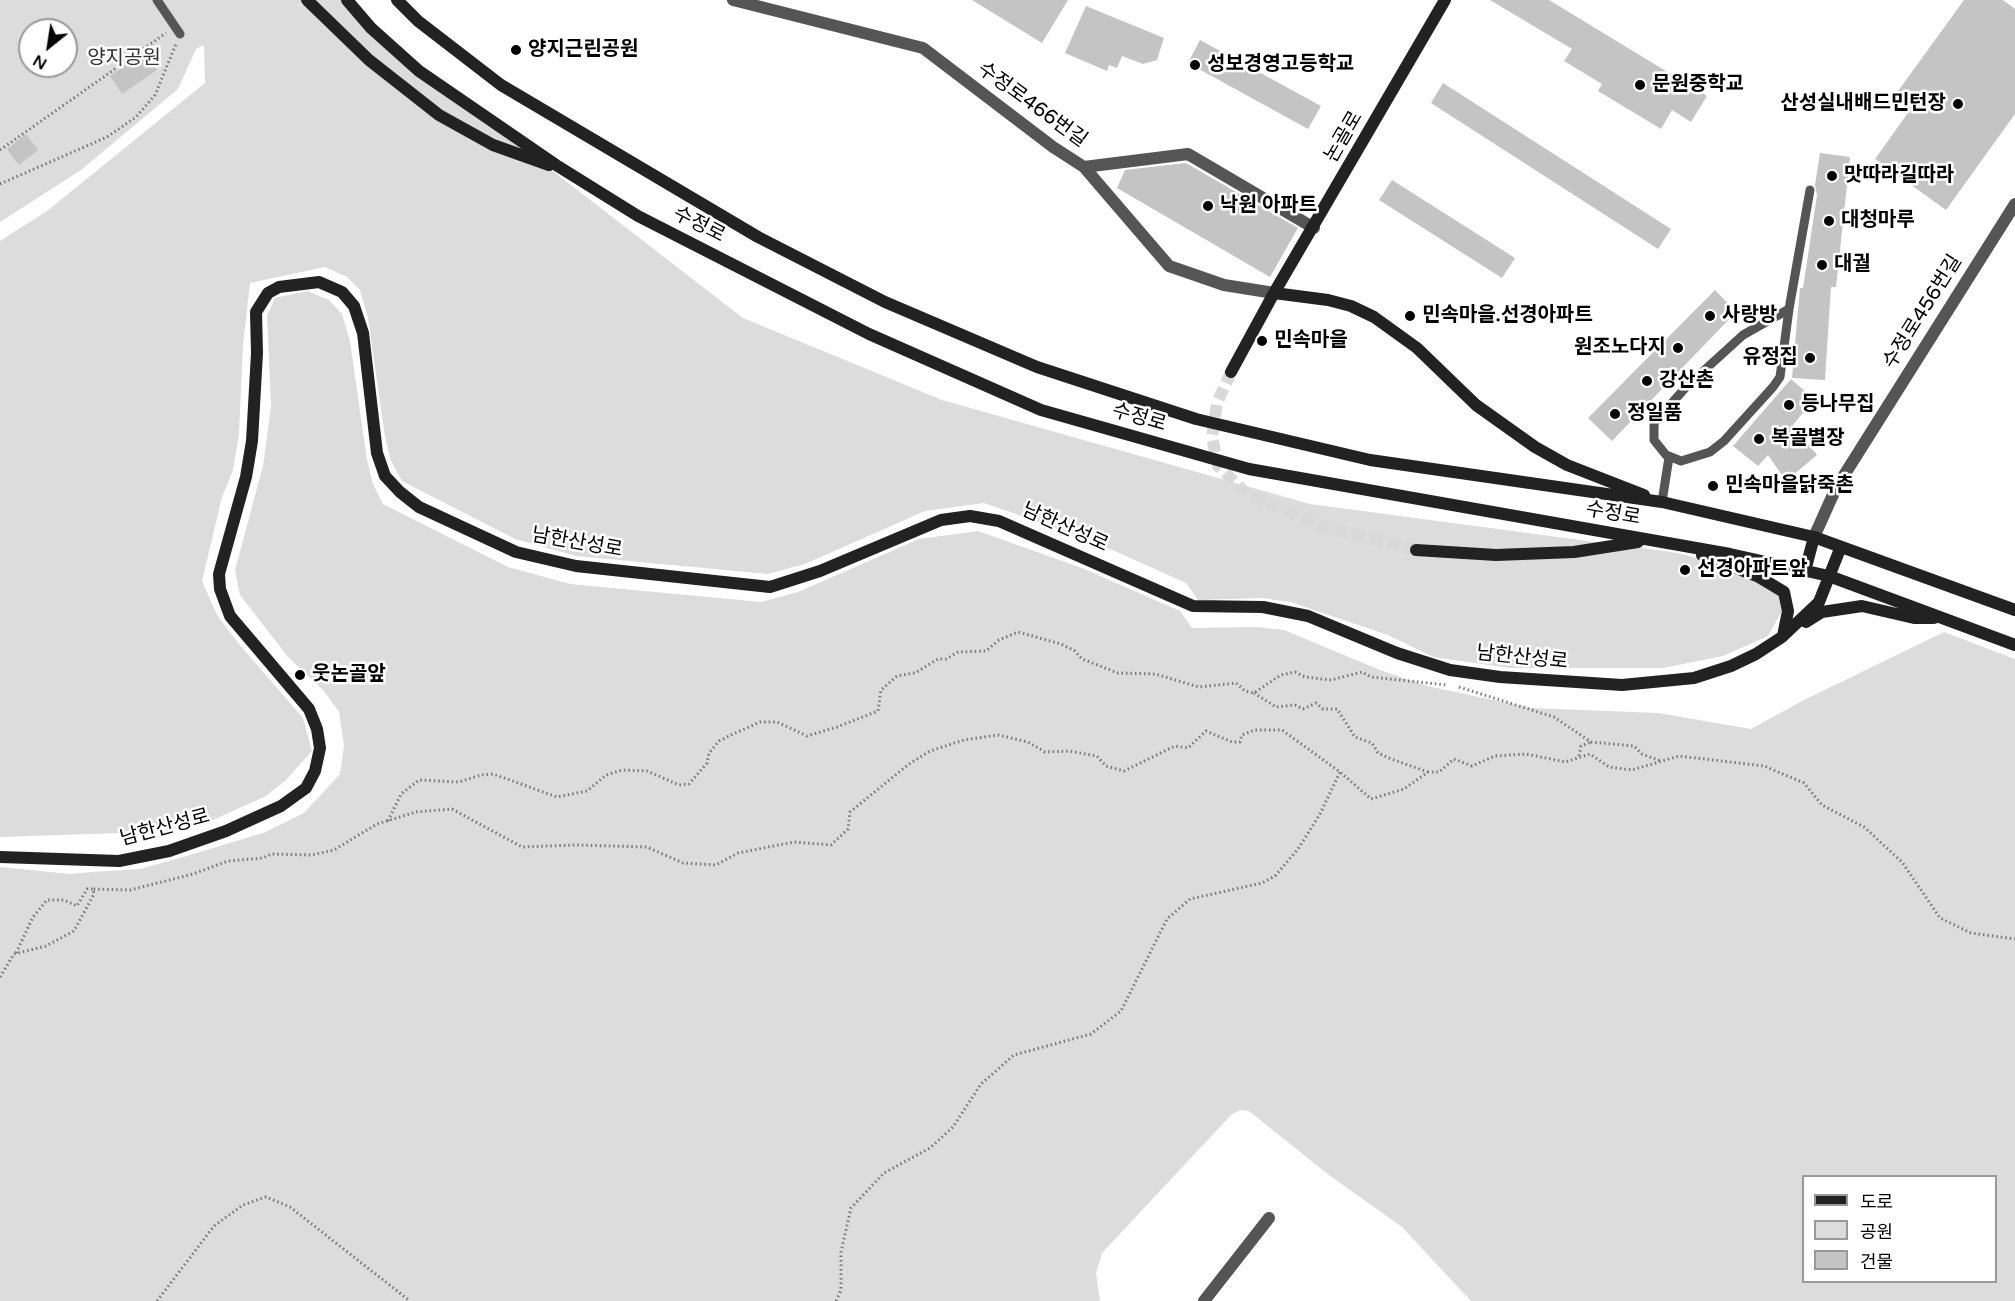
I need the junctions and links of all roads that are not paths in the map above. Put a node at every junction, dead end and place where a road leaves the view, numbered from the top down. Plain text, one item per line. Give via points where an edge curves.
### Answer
1 (157, 0) edge
2 (308, 0) edge
3 (347, 0) edge
4 (397, 0) edge
5 (733, 0) edge
6 (1445, 0) edge
7 (177, 30) road end
8 (1084, 167) junction
9 (567, 171) junction
10 (1810, 190) dead end
11 (2015, 204) edge
12 (1314, 228) junction
13 (1274, 293) junction
14 (1789, 309) junction
15 (1230, 372) tunnel mouth
16 (1669, 457) junction
17 (1662, 502) junction
18 (1814, 537) junction
19 (1650, 540) junction
20 (1688, 549) junction
21 (1840, 549) junction
22 (1416, 550) tunnel mouth
23 (1805, 571) junction
24 (1829, 576) junction
25 (2015, 610) edge
26 (1941, 618) junction
27 (1782, 637) junction
28 (2015, 645) edge
29 (0, 857) edge
30 (1269, 1218) dead end
31 (1204, 1301) edge

1 - 7 lane
2 - 9 main road via 369,60 439,115 493,145
3 - 9 main road, 수정로 via 418,71
4 - 17 main road, 수정로 via 501,85 748,231 885,302 1037,367 1196,419 1370,460
5 - 8 street, 수정로466번길 via 923,48
6 - 12 main road, 논골로
8 - 12 street via 1188,154
8 - 13 street, 수정로466번길 via 1168,266 1224,285
9 - 19 main road, 수정로 via 638,216 818,308 1041,410 1249,469
10 - 14 lane
11 - 18 street, 수정로456번길 via 1836,488
12 - 13 main road, 논골로
13 - 15 main road, 논골로
13 - 17 main road via 1328,300 1374,317 1417,348 1476,405 1535,447 1567,465
14 - 16 lane via 1780,377 1773,387 1710,452 1690,460
14 - 16 lane via 1743,335 1654,423 1654,440
16 - 17 lane
17 - 18 main road, 수정로
18 - 21 main road, 수정로
18 - 23 main road
19 - 20 main road, 수정로
19 - 22 main road via 1574,552 1496,555
20 - 23 main road, 수정로
20 - 27 main road via 1759,577 1784,592 1788,611
21 - 24 main road, 남한산성로
21 - 25 main road, 수정로 via 1862,553
23 - 24 main road, 수정로
24 - 26 main road, 수정로
24 - 27 main road, 남한산성로 via 1819,602
26 - 27 main road via 1914,618 1862,606 1843,607 1822,612
26 - 28 main road, 수정로
27 - 29 main road, 남한산성로 via 1731,666 1666,682 1578,684 1450,670 1308,616 1263,607 1194,606 999,521 970,516 941,520 820,572 770,587 576,566 516,552 419,507 386,476 377,453 363,333 354,306 342,292 319,282 279,287 268,293 256,312 252,441 219,574 230,616 309,709 320,748 306,788 280,806 226,831 169,851 119,861
30 - 31 street

